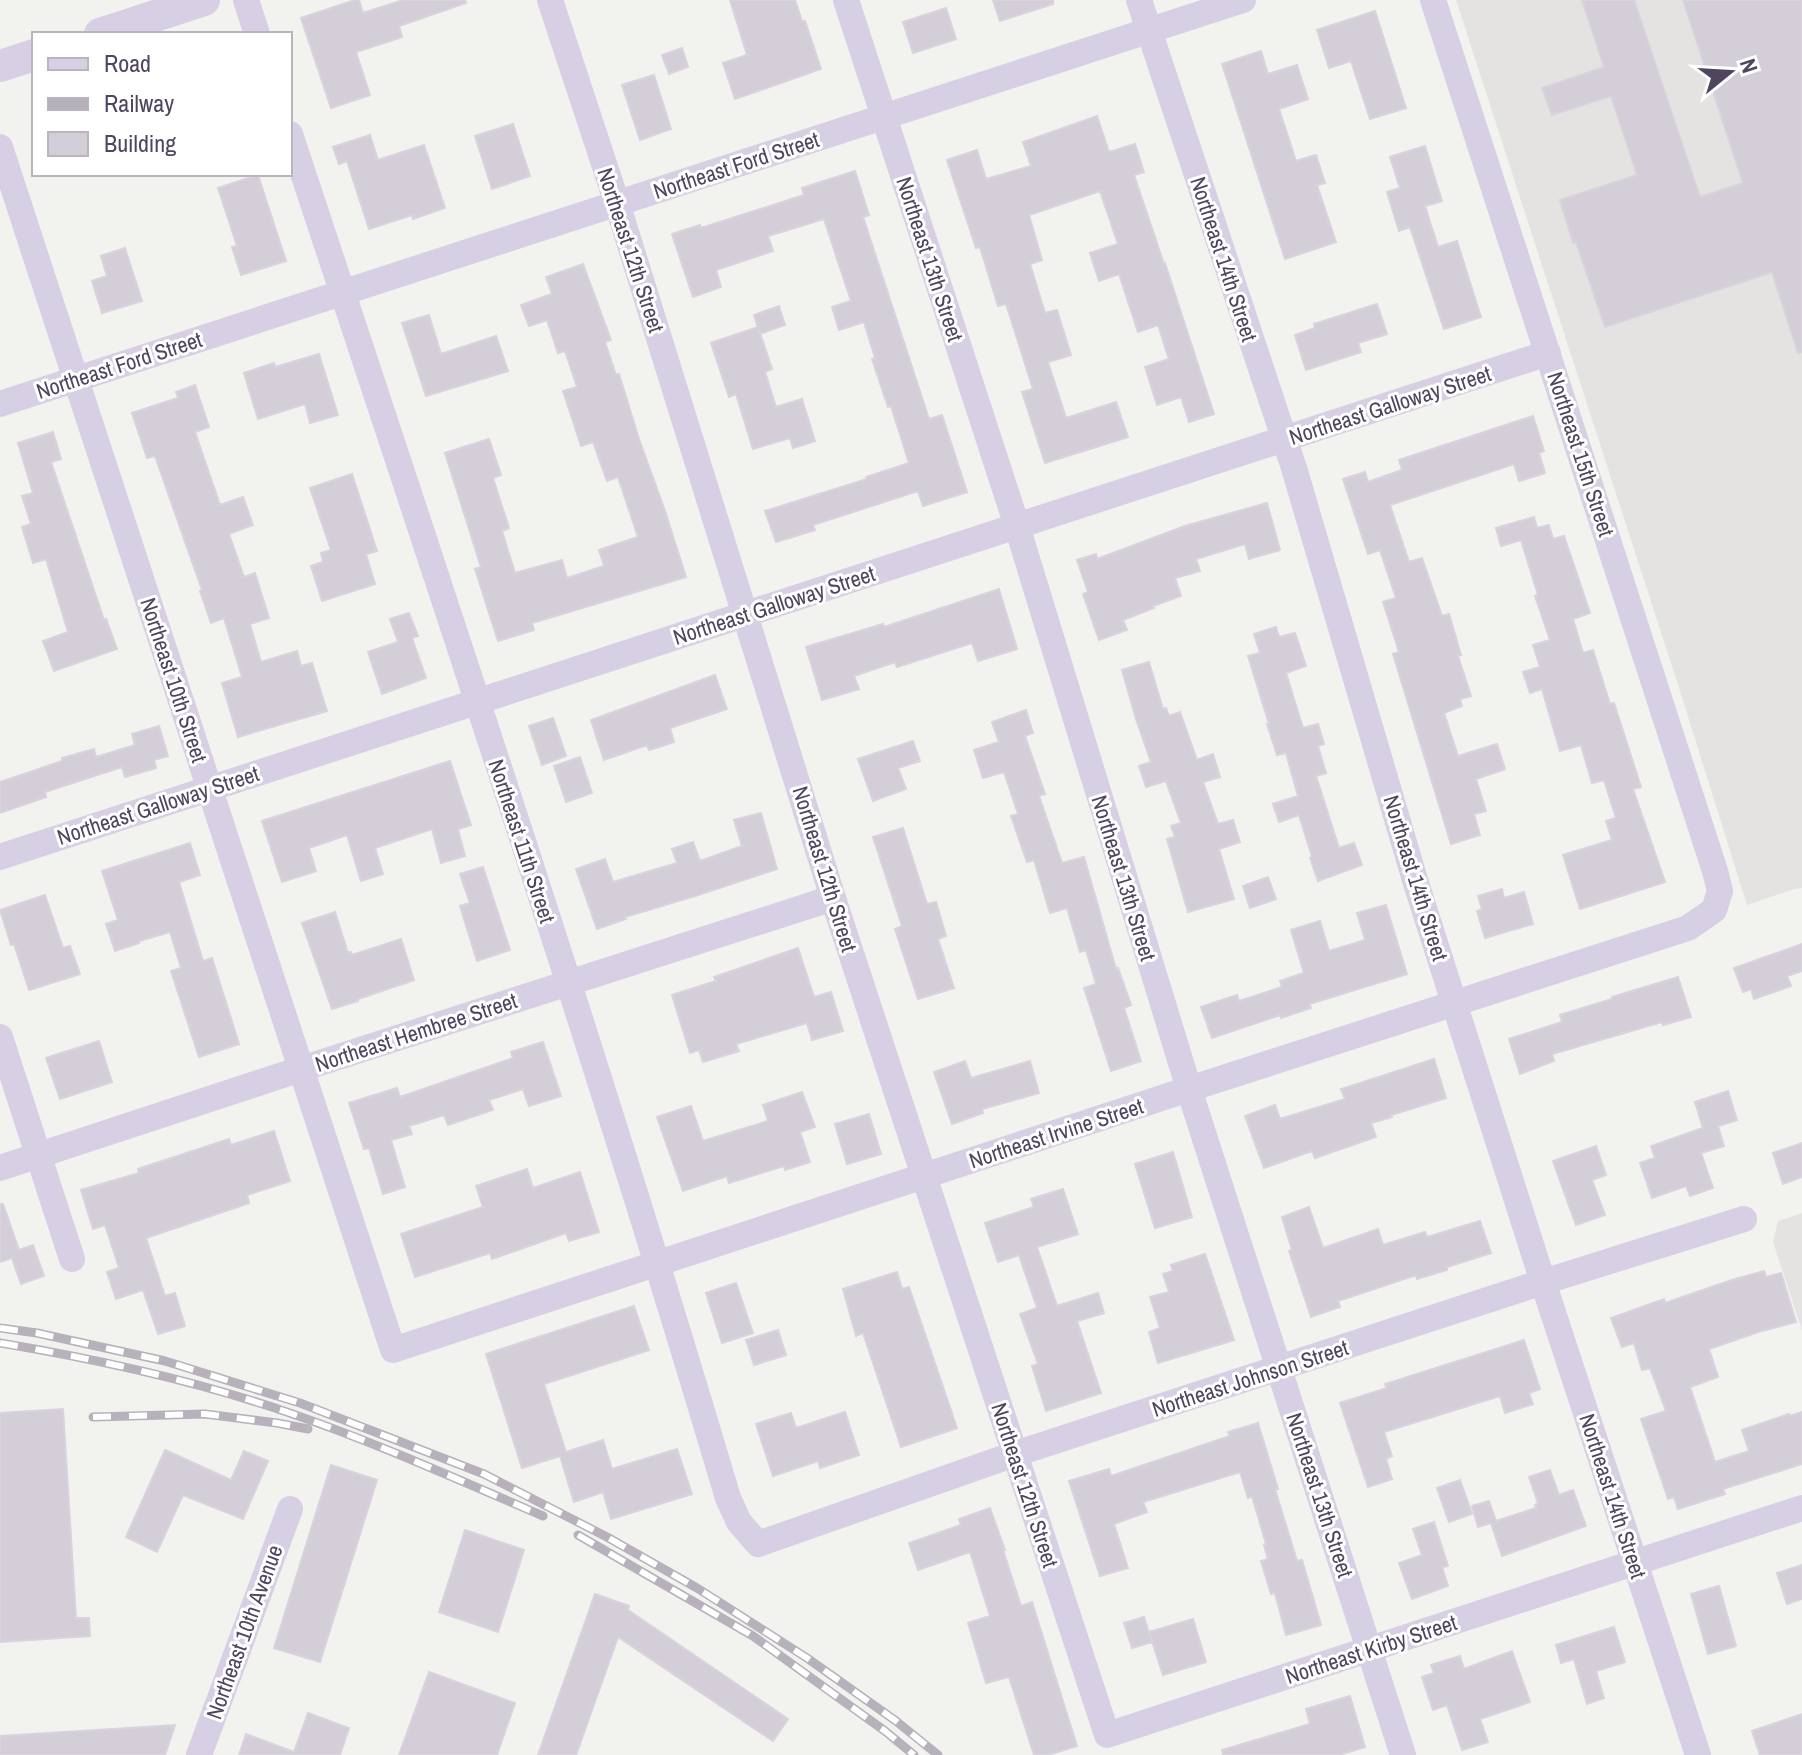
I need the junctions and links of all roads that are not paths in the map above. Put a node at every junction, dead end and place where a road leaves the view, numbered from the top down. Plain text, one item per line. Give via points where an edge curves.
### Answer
1 (204, 0) edge
2 (246, 0) edge
3 (550, 0) edge
4 (846, 0) edge
5 (1139, 0) edge
6 (1243, 0) edge
7 (1433, 0) edge
8 (1149, 31) junction
9 (106, 32) edge
10 (256, 32) edge
11 (32, 56) edge
12 (0, 66) edge
13 (884, 117) junction
14 (292, 140) edge
15 (0, 147) edge
16 (617, 203) junction
17 (343, 292) junction
18 (1548, 353) junction
19 (76, 379) junction
20 (0, 404) edge
21 (1284, 439) junction
22 (1017, 526) junction
23 (745, 614) junction
24 (476, 702) junction
25 (210, 788) junction
26 (0, 857) edge
27 (833, 898) junction
28 (1714, 910) joint
29 (569, 984) junction
30 (1454, 1003) junction
31 (0, 1037) edge
32 (301, 1069) junction
33 (1189, 1089) junction
34 (38, 1156) junction
35 (0, 1168) edge
36 (923, 1177) junction
37 (1744, 1219) dead end
38 (72, 1259) dead end
39 (658, 1263) junction
40 (1543, 1282) junction
41 (393, 1350) joint
42 (1280, 1369) junction
43 (1015, 1454) junction
44 (1802, 1508) edge
45 (290, 1509) dead end
46 (758, 1544) joint
47 (1634, 1562) junction
48 (1370, 1649) junction
49 (1107, 1735) joint
50 (199, 1755) edge
51 (1403, 1755) edge
52 (1698, 1755) edge

1 - 9 street
2 - 10 street
3 - 16 street, Northeast 12th Street
4 - 13 street, Northeast 13th Street
5 - 8 street, Northeast 14th Street
6 - 8 street, Northeast Ford Street
7 - 18 street, Northeast 15th Street
8 - 13 street, Northeast Ford Street
8 - 21 street, Northeast 14th Street
11 - 12 street
13 - 16 street, Northeast Ford Street
13 - 22 street, Northeast 13th Street
14 - 17 street, Northeast 11th Street
15 - 19 street, Northeast 10th Street
16 - 17 street, Northeast Ford Street
16 - 23 street, Northeast 12th Street
17 - 19 street, Northeast Ford Street
17 - 24 street, Northeast 11th Street
18 - 21 street, Northeast Galloway Street
18 - 28 street, Northeast 15th Street via 1715,871 1720,891
19 - 20 street, Northeast Ford Street
19 - 25 street, Northeast 10th Street
21 - 22 street, Northeast Galloway Street
21 - 30 street, Northeast 14th Street
22 - 23 street, Northeast Galloway Street
22 - 33 street, Northeast 13th Street
23 - 24 street, Northeast Galloway Street
23 - 27 street, Northeast 12th Street
24 - 25 street, Northeast Galloway Street
24 - 29 street, Northeast 11th Street
25 - 26 street, Northeast Galloway Street
25 - 32 street, Northeast 10th Street
27 - 29 street, Northeast Hembree Street
27 - 36 street, Northeast 12th Street
28 - 30 street, Northeast Irvine Street via 1688,928
29 - 32 street, Northeast Hembree Street
29 - 39 street, Northeast 11th Street
30 - 33 street, Northeast Irvine Street
30 - 40 street, Northeast 14th Street
31 - 34 street
32 - 34 street, Northeast Hembree Street
32 - 41 street, Northeast 10th Street
33 - 36 street, Northeast Irvine Street
33 - 42 street, Northeast 13th Street
34 - 35 street, Northeast Hembree Street
34 - 38 street
36 - 39 street, Northeast Irvine Street
36 - 43 street, Northeast 12th Street
37 - 40 street, Northeast Johnson Street
39 - 41 street, Northeast Irvine Street
39 - 46 street, Northeast 11th Street via 728,1498
40 - 42 street, Northeast Johnson Street
40 - 47 street, Northeast 14th Street
42 - 43 street, Northeast Johnson Street
42 - 48 street, Northeast 13th Street
43 - 46 street, Northeast Johnson Street
43 - 49 street, Northeast 12th Street
44 - 47 street, Northeast Kirby Street
45 - 50 street, Northeast 10th Avenue
47 - 48 street, Northeast Kirby Street
47 - 52 street, Northeast 14th Street
48 - 49 street, Northeast Kirby Street
48 - 51 street, Northeast 13th Street

